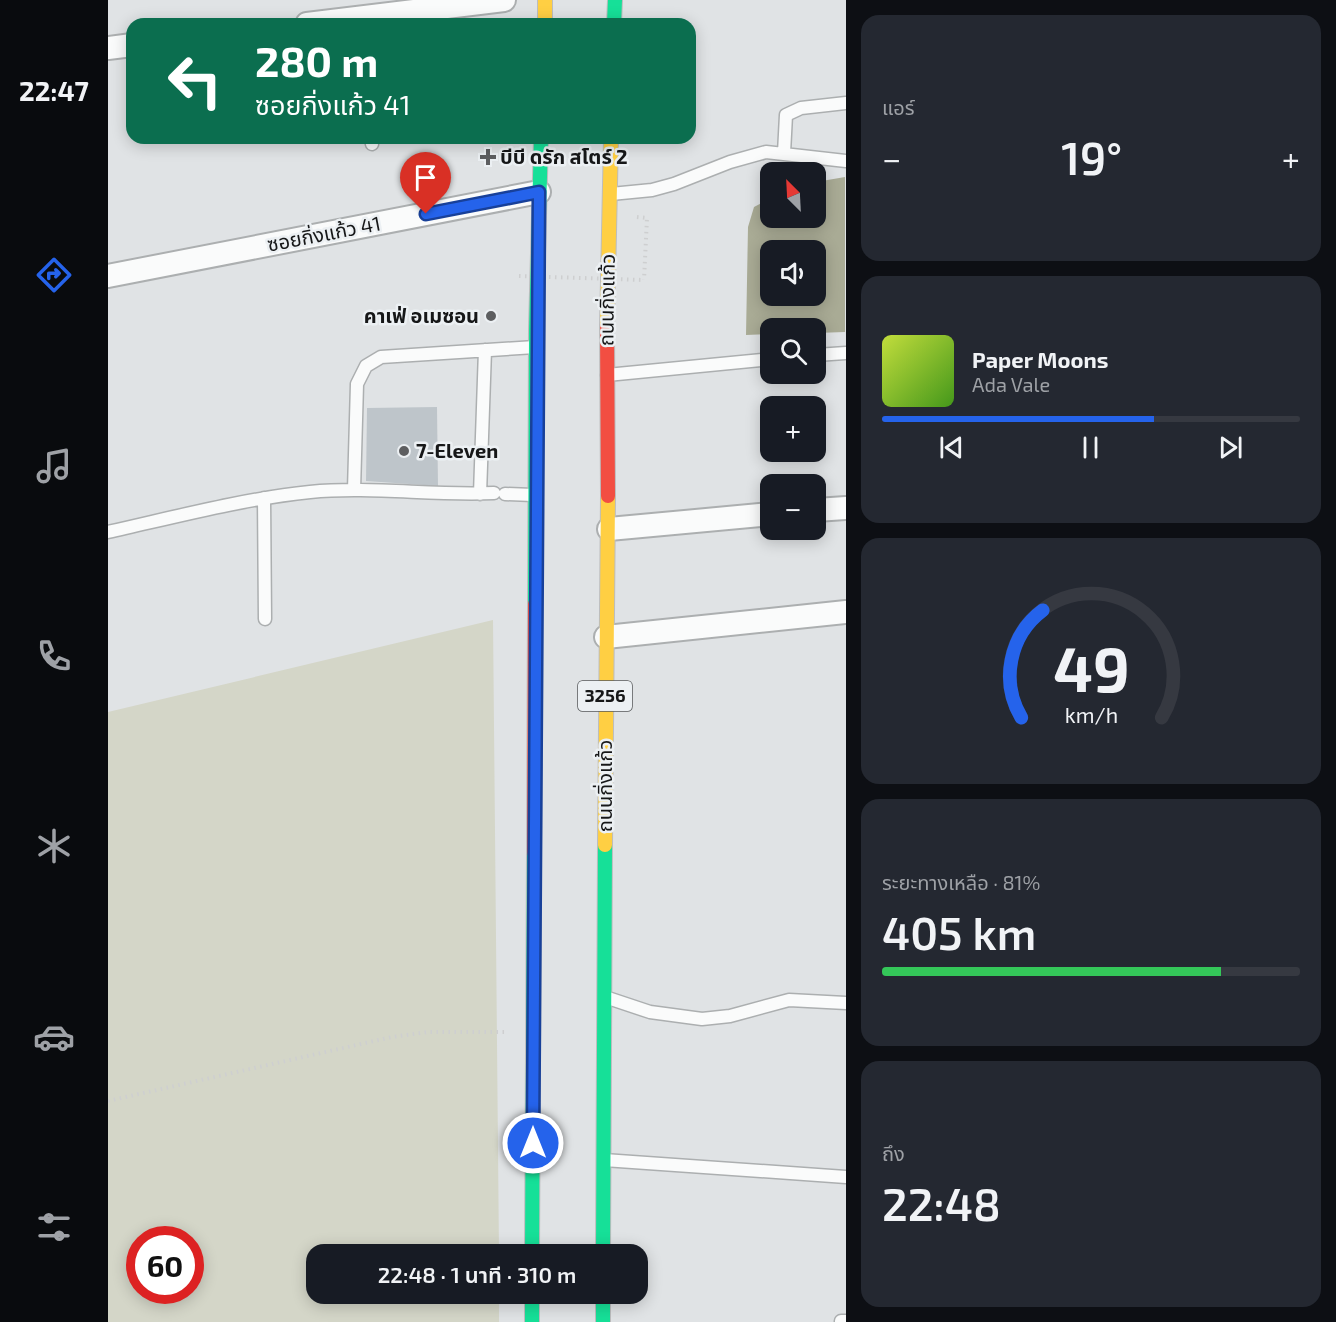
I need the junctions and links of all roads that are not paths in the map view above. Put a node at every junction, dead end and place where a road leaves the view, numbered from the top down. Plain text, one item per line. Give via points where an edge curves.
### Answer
1 (504, 0) edge
2 (545, 0) edge
3 (615, 0) edge
4 (378, 18) edge
5 (544, 18) edge
6 (614, 18) edge
7 (126, 46) edge
8 (108, 48) edge
9 (846, 102) edge
10 (541, 144) edge
11 (611, 144) edge
12 (784, 153) junction
13 (846, 161) edge
14 (539, 192) junction
15 (610, 194) junction
16 (108, 276) edge
17 (537, 347) junction
18 (485, 350) junction
19 (846, 353) edge
20 (826, 354) edge
21 (760, 360) edge
22 (606, 375) junction
23 (354, 490) junction
24 (480, 494) junction
25 (538, 496) junction
26 (264, 498) junction
27 (846, 508) edge
28 (826, 509) edge
29 (760, 515) edge
30 (609, 529) junction
31 (108, 532) edge
32 (846, 612) edge
33 (265, 619) dead end
34 (606, 637) junction
35 (604, 996) junction
36 (846, 1003) edge
37 (603, 1160) junction
38 (846, 1177) edge
39 (532, 1244) edge
40 (603, 1244) edge
41 (532, 1304) edge
42 (603, 1304) edge
43 (532, 1322) edge
44 (603, 1322) edge

1 - 4 street
2 - 5 main road
3 - 6 main road
7 - 8 street
9 - 12 lane via 801,108 786,115
10 - 14 main road
11 - 15 main road, ถนนกิ่งแก้ว / 3256
12 - 13 lane
12 - 15 lane via 766,152 729,162 652,190
14 - 16 street, ซอยกิ่งแก้ว 41
14 - 17 main road
15 - 22 main road, ถนนกิ่งแก้ว / 3256
17 - 18 lane
17 - 25 main road
18 - 23 lane via 381,357 366,366 357,384
18 - 24 lane
19 - 20 lane
21 - 22 lane
22 - 30 main road, ถนนกิ่งแก้ว / 3256
23 - 24 lane
23 - 26 lane
24 - 25 lane
25 - 39 main road
26 - 31 lane
26 - 33 lane
27 - 28 street
29 - 30 street
30 - 34 main road, ถนนกิ่งแก้ว / 3256
32 - 34 street
34 - 35 main road, ถนนกิ่งแก้ว / 3256
35 - 36 lane via 650,1012 702,1019 730,1016 789,1000
35 - 37 main road, ถนนกิ่งแก้ว / 3256
37 - 38 lane
37 - 40 main road, ถนนกิ่งแก้ว / 3256
41 - 43 main road
42 - 44 main road

